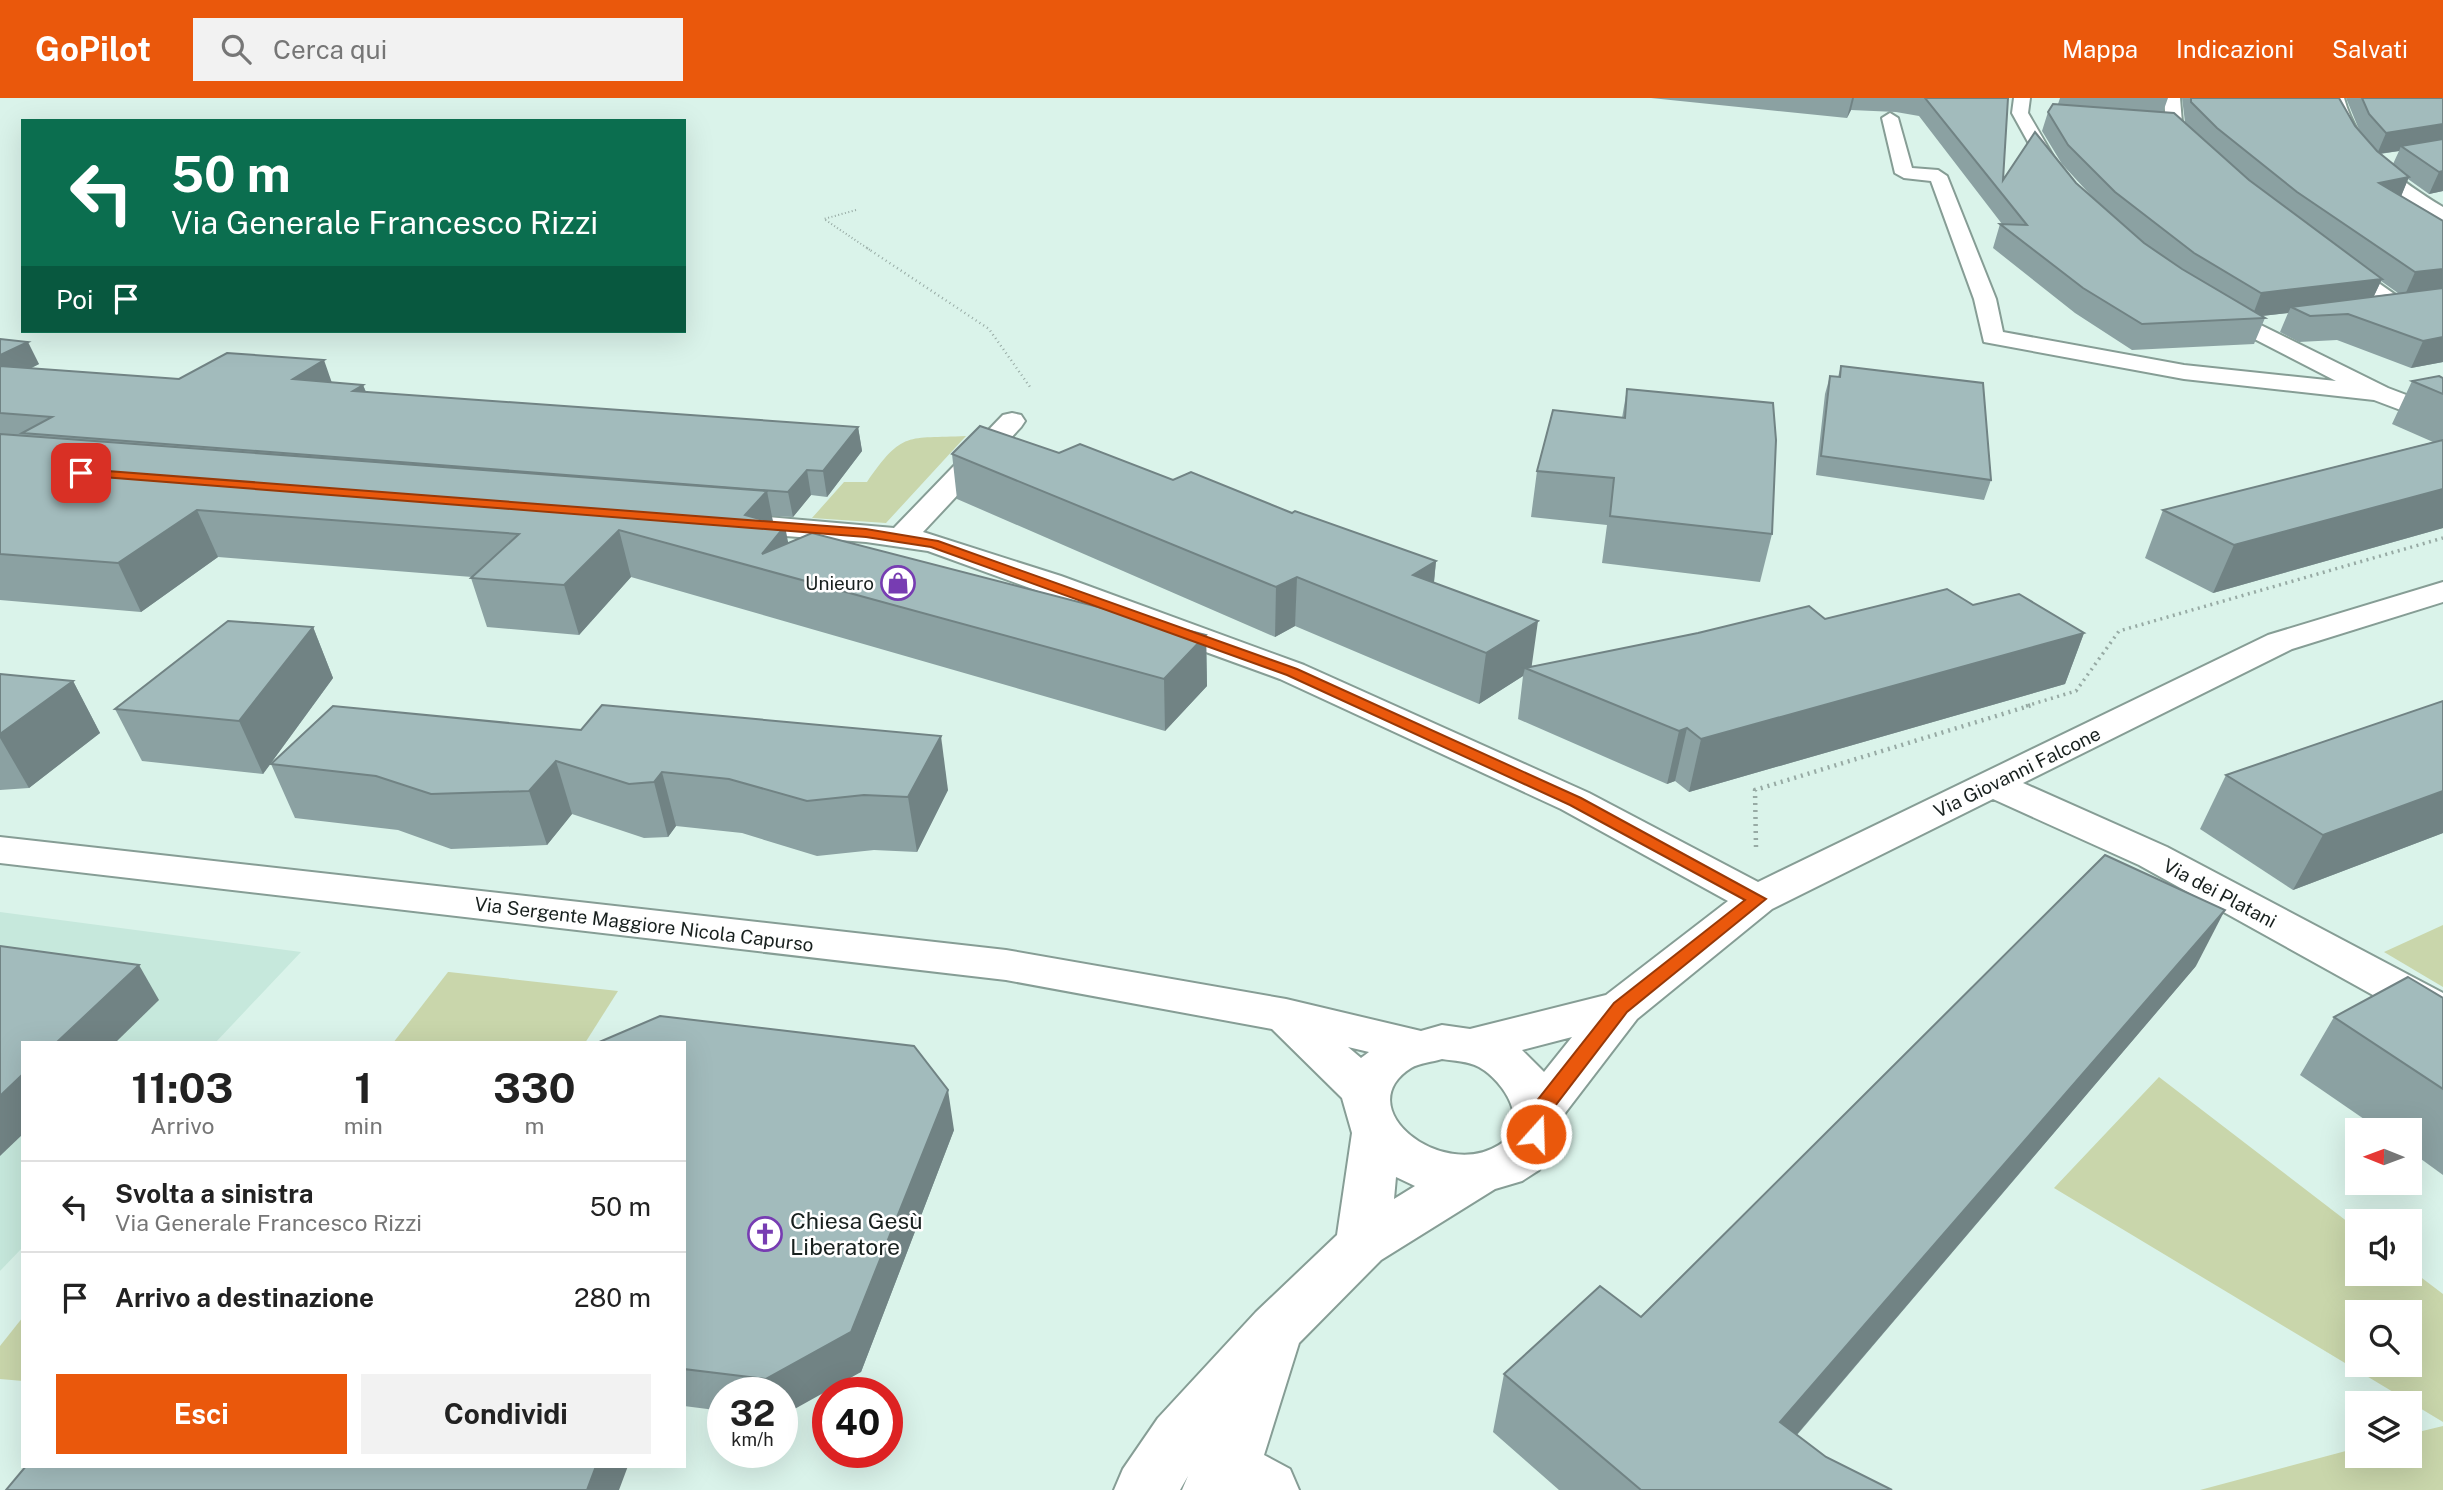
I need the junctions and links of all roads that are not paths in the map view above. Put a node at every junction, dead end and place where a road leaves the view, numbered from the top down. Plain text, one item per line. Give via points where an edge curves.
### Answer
1 (2172, 98) edge
2 (2336, 98) edge
3 (2021, 106) edge
4 (2046, 115) edge
5 (1890, 118) dead end
6 (2395, 159) edge
7 (2371, 163) junction
8 (2221, 171) edge
9 (2076, 197) edge
10 (2443, 197) edge
11 (2416, 198) junction
12 (2443, 215) edge
13 (2313, 245) edge
14 (2191, 295) edge
15 (2372, 311) edge
16 (2291, 322) edge
17 (2251, 327) junction
18 (2379, 393) junction
19 (2443, 418) edge
20 (1012, 421) road end
21 (701, 520) edge
22 (901, 538) junction
23 (2443, 593) edge
24 (1992, 784) junction
25 (0, 850) edge
26 (1757, 899) junction
27 (1621, 1008) junction
28 (2443, 1013) edge
29 (1286, 1015) junction
30 (1415, 1046) junction
31 (1471, 1046) junction
32 (1539, 1112) junction
33 (1371, 1113) junction
34 (1478, 1174) junction
35 (1362, 1244) junction
36 (1276, 1329) junction
37 (1179, 1438) junction
38 (1237, 1482) edge
39 (1145, 1490) edge

1 - 8 street via 2168,124
2 - 7 street via 2344,123
3 - 4 street
3 - 9 street via 2056,178
5 - 18 street via 1904,173 1938,176 1985,299 1992,337 2184,372
6 - 7 street
7 - 11 street
10 - 11 street
11 - 12 street
13 - 15 street via 2410,306
14 - 17 street
16 - 17 street
17 - 18 street
18 - 19 street
20 - 22 street
21 - 22 street
22 - 26 street via 933,543 1050,583 1292,672 1575,801
23 - 24 street, Via Giovanni Falcone via 2280,642
24 - 26 street, Via Giovanni Falcone
24 - 28 street, Via dei Platani via 2153,856
25 - 29 street, Via Sergente Maggiore Nicola Capurso via 1006,965
26 - 27 street, Via Giovanni Falcone
27 - 31 street, Via Giovanni Falcone
27 - 32 street, Via Giovanni Falcone
29 - 30 street, Via Sergente Maggiore Nicola Capurso
29 - 33 street
30 - 31 street, Via Giovanni Falcone via 1442,1042
30 - 33 street, Via Giovanni Falcone via 1391,1056 1374,1072
31 - 32 street, Via Giovanni Falcone via 1497,1056 1519,1072 1533,1091
32 - 34 street, Via Giovanni Falcone via 1536,1134 1524,1152 1505,1166
33 - 34 street, Via Giovanni Falcone via 1394,1153 1420,1167
33 - 35 street, Via Giovanni Falcone
34 - 35 street, Via Giovanni Falcone
35 - 36 street, Via Giovanni Falcone
36 - 37 street, Via Giovanni Falcone
36 - 38 street, Via Giovanni Falcone
37 - 38 street
37 - 39 street, Via Giovanni Falcone

